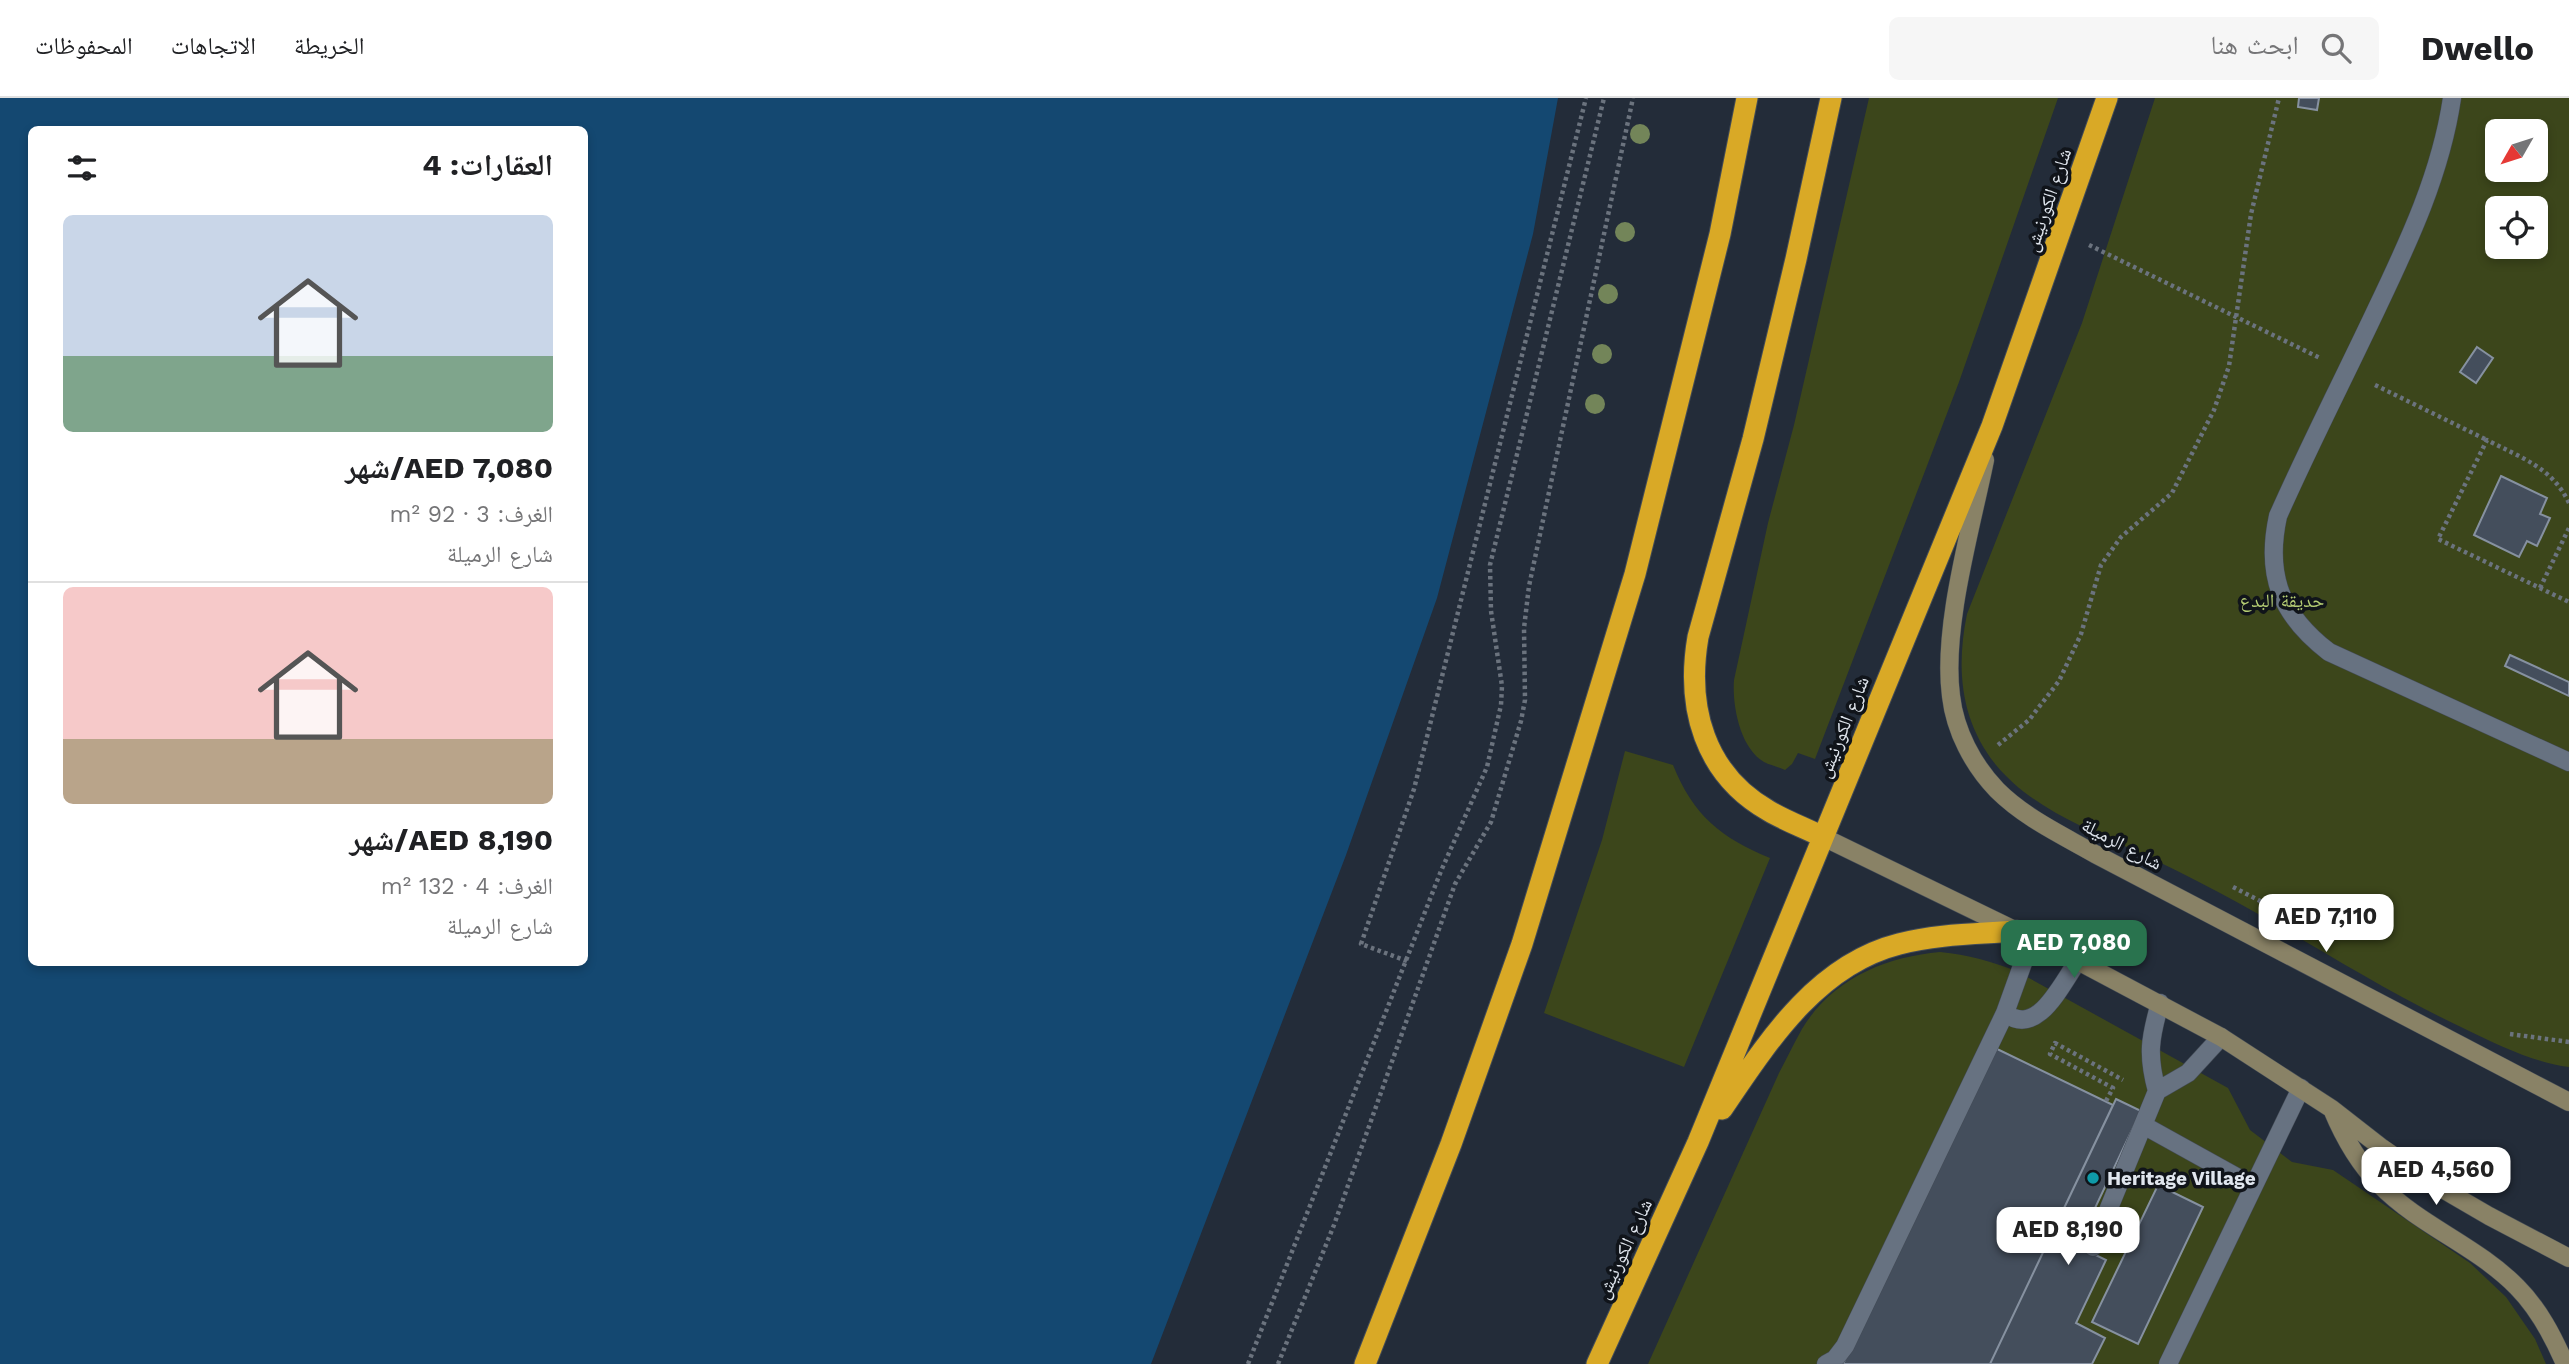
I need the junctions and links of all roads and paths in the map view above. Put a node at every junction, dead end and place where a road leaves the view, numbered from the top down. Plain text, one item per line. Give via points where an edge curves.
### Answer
1 (1586, 98) edge
2 (1604, 98) edge
3 (1633, 98) edge
4 (1747, 98) edge
5 (1831, 98) edge
6 (2107, 98) edge
7 (2279, 98) edge
8 (2452, 98) edge
9 (2062, 232) junction
10 (2237, 318) junction
11 (2347, 372) junction
12 (1992, 426) junction
13 (2487, 440) junction
14 (2569, 503) edge
15 (2569, 528) edge
16 (2540, 588) junction
17 (2569, 602) edge
18 (1998, 744) dead end
19 (2569, 762) edge
20 (1823, 837) junction
21 (2024, 934) junction
22 (1407, 961) junction
23 (2078, 961) junction
24 (2160, 1003) junction
25 (2005, 1013) junction
26 (2221, 1037) junction
27 (2569, 1087) edge
28 (2301, 1088) junction
29 (2540, 1089) junction
30 (2156, 1094) junction
31 (2106, 1101) dead end
32 (2569, 1102) edge
33 (2332, 1109) junction
34 (2143, 1125) junction
35 (1698, 1142) junction
36 (2253, 1186) junction
37 (2093, 1247) dead end
38 (2569, 1258) edge
39 (1248, 1364) edge
40 (1278, 1364) edge
41 (1365, 1364) edge
42 (1597, 1364) edge
43 (1826, 1364) edge
44 (2168, 1364) edge
45 (2565, 1364) edge

1 - 22 path via 1413,789 1361,944
2 - 22 path via 1494,543 1489,588 1502,686 1493,746 1480,788 1441,871
3 - 40 path via 1529,586 1521,721 1491,822 1455,884 1334,1225
4 - 41 highway via 1720,234 1635,573 1522,944 1451,1144
5 - 20 highway via 1756,426 1693,666 1699,722 1725,773 1768,811
6 - 9 highway, شارع الكورنيش
7 - 10 path via 2251,214
8 - 11 street via 2431,183
9 - 10 path
9 - 12 highway, شارع الكورنيش
10 - 11 path
10 - 18 path via 2223,388 2179,483 2111,550 2101,565 2081,634 2059,681 2029,720
11 - 13 path
11 - 19 street via 2278,516 2273,568 2292,615 2308,636 2329,652
12 - 20 highway, شارع الكورنيش
12 - 29 street, شارع الرميلة via 1959,586 1951,644 1951,696 1960,733 1973,760 1997,790 2026,814 2095,854
13 - 14 path via 2543,470 2556,480
13 - 16 path via 2438,539
15 - 16 path
16 - 17 path
20 - 21 street
20 - 35 highway, شارع الكورنيش
21 - 23 street
21 - 25 street
21 - 35 highway via 1902,943 1880,949 1843,970 1773,1035
22 - 39 path
23 - 24 street
23 - 25 street via 2037,1016 2023,1021
24 - 26 street
24 - 30 street via 2149,1051
25 - 43 street via 1845,1346
26 - 28 street
26 - 30 street via 2188,1073
27 - 29 street
28 - 33 street
28 - 36 street
29 - 32 street, شارع الرميلة
30 - 31 path via 2055,1043 2050,1054 2113,1088
30 - 34 street
33 - 38 street via 2434,1184
33 - 45 street via 2344,1138 2382,1187 2473,1250 2519,1289 2554,1338
34 - 36 street
34 - 37 street
35 - 42 highway, شارع الكورنيش
36 - 44 street

